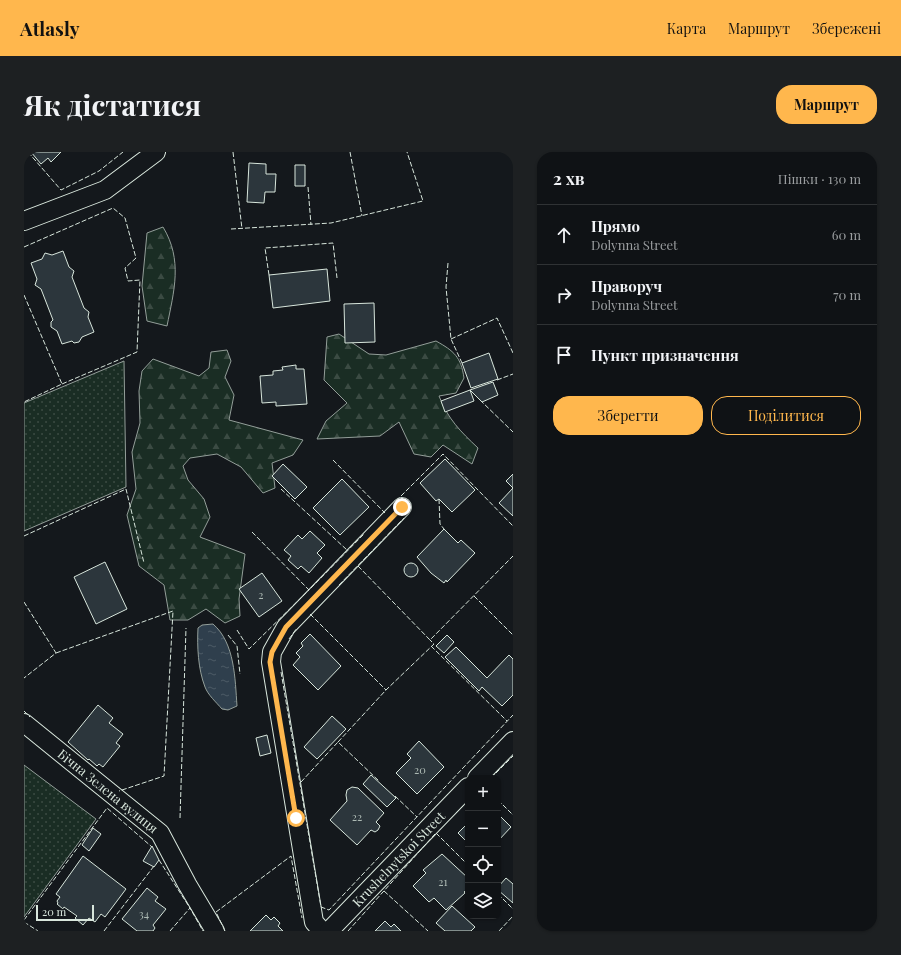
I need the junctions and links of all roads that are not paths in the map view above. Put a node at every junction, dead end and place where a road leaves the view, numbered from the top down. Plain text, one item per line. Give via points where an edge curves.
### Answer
1 (146, 155) edge
2 (24, 221) edge
3 (402, 507) dead end
4 (24, 723) edge
5 (513, 741) edge
6 (480, 775) edge
7 (465, 790) edge
8 (215, 931) edge
9 (322, 931) edge
10 (329, 931) edge

1 - 2 street via 104,190
3 - 9 street via 286,627 272,652 270,662 314,922
4 - 8 street, Бічна Зелена вулиця via 160,832
5 - 6 street
7 - 10 street, Krushelnytskoi Street

